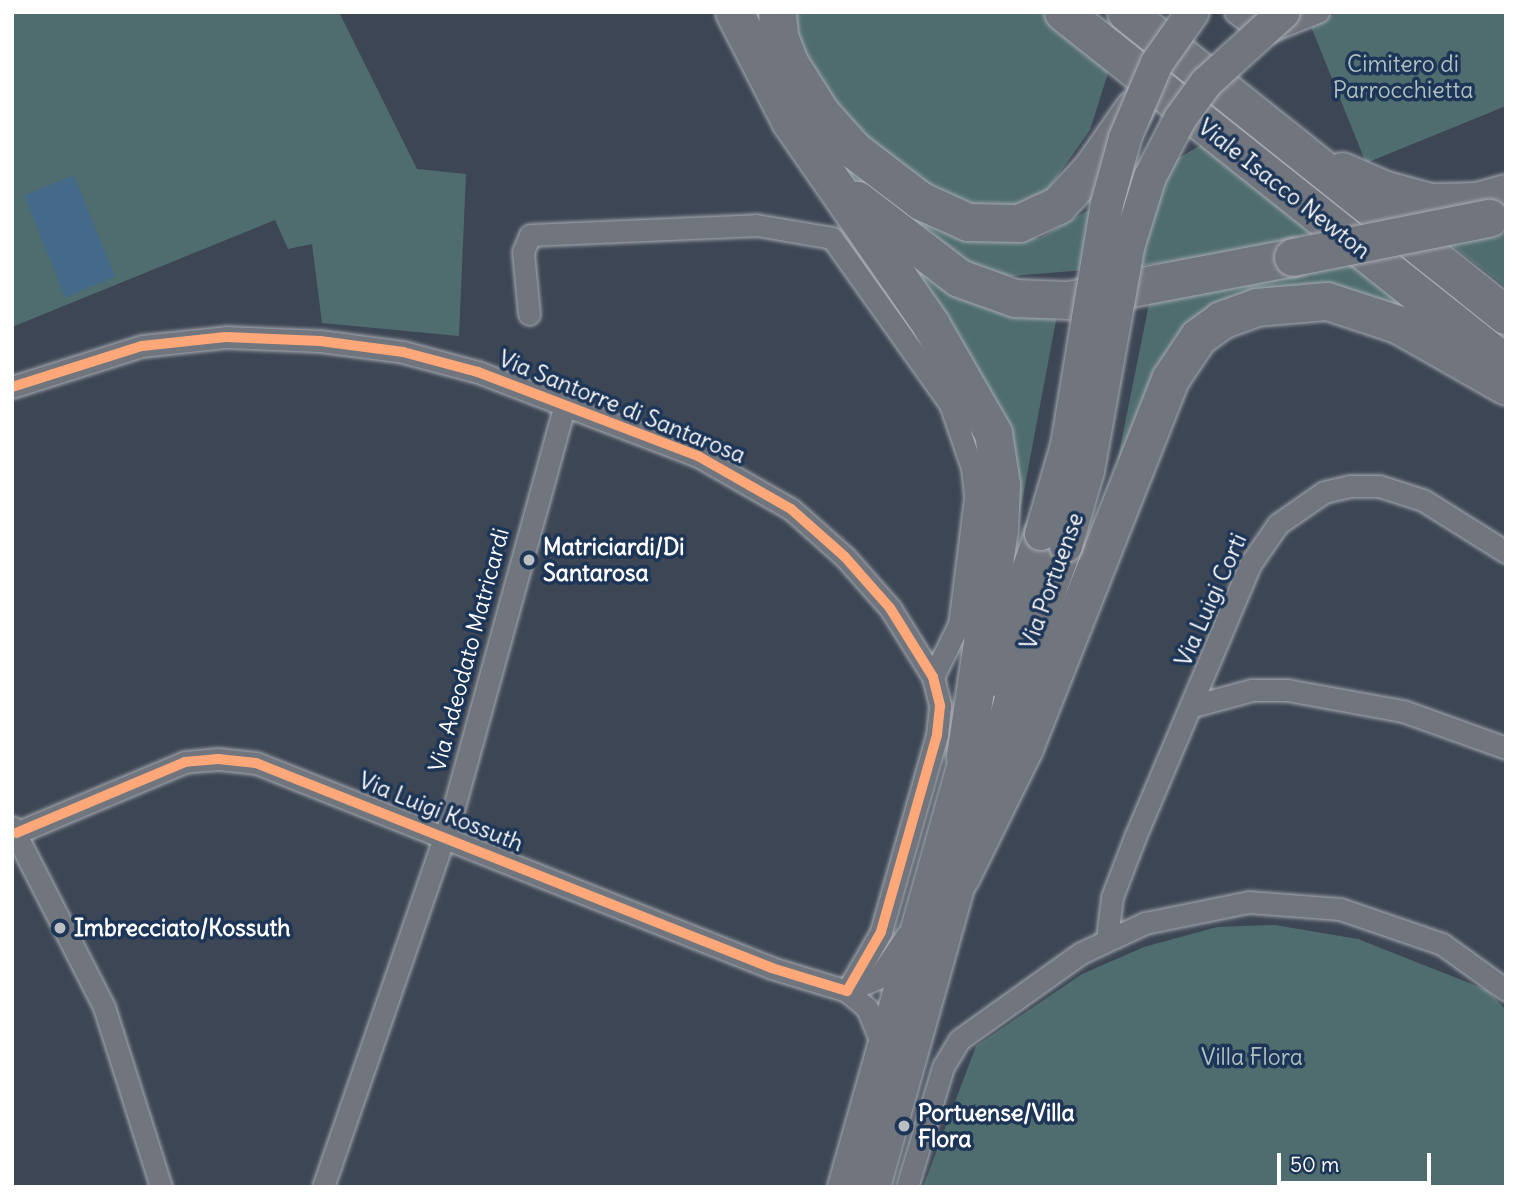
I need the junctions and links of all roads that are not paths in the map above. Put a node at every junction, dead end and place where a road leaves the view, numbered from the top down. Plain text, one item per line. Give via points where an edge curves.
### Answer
1 (734, 12) edge
2 (777, 12) edge
3 (1063, 12) edge
4 (1126, 12) edge
5 (1193, 12) edge
6 (1235, 12) edge
7 (1283, 12) edge
8 (1318, 12) edge
9 (1140, 98) junction
10 (1294, 148) junction
11 (836, 186) junction
12 (1500, 208) edge
13 (529, 314) dead end
14 (1506, 315) edge
15 (1506, 364) edge
16 (1506, 386) edge
17 (12, 387) edge
18 (565, 404) junction
19 (1054, 540) junction
20 (1506, 552) edge
21 (933, 677) junction
22 (1193, 706) junction
23 (1506, 748) edge
24 (965, 755) junction
25 (14, 830) edge
26 (445, 836) junction
27 (960, 878) junction
28 (918, 918) junction
29 (1107, 938) junction
30 (1506, 990) edge
31 (847, 991) junction
32 (883, 1047) junction
33 (161, 1187) edge
34 (323, 1187) edge
35 (844, 1187) edge
36 (874, 1187) edge
37 (907, 1187) edge

1 - 11 highway via 764,79
2 - 9 highway via 783,48 821,113 893,183 958,220 982,225 1019,223 1058,205 1092,168
3 - 15 highway, Viale Isacco Newton
4 - 10 highway, Viale Isacco Newton
5 - 9 main road, Via Portuense, bridge via 1157,63
6 - 8 street via 1259,31 1270,32
7 - 19 main road, Via Portuense, bridge via 1206,83 1180,119 1150,177 1129,244 1088,471
9 - 19 main road, Via Portuense, bridge via 1107,204
10 - 12 highway via 1411,198
10 - 14 highway, Viale Isacco Newton
11 - 12 highway, bridge via 959,278 1015,298 1068,300 1293,257
11 - 24 highway via 978,402 998,453 997,547
13 - 21 street via 523,252 530,235 756,225 832,238 950,404 972,468 975,498 959,624
16 - 27 highway via 1396,324 1327,301 1256,307 1222,320 1198,337 1170,379 1024,748
17 - 18 street, Via Santorre di Santarosa via 142,346 183,339 261,337 424,356
18 - 21 street, Via Santorre di Santarosa via 698,456 791,509 867,580 900,622
18 - 26 street, Via Adeodato Matricardi
19 - 24 main road, Via Portuense
19 - 27 main road, Via Portuense
20 - 22 street, Via Luigi Corti via 1423,500 1389,487 1349,486 1310,499 1278,524 1260,547
21 - 31 street, Via Santorre di Santarosa via 939,724 913,826 881,932
22 - 23 street via 1252,690 1287,690 1403,711
22 - 29 street, Via Luigi Corti via 1115,886
24 - 28 main road, Via Portuense
25 - 26 street, Via Luigi Kossuth via 164,769 218,759 270,767
25 - 33 street via 104,1007
26 - 31 street, Via Luigi Kossuth via 772,968
26 - 34 street, Via Adeodato Matricardi
27 - 36 main road, Via Portuense
28 - 31 street via 878,978
28 - 32 main road, Via Portuense
29 - 30 street via 1145,923 1219,906 1314,905 1369,916 1427,937
29 - 37 street via 972,1028 954,1046 943,1067
31 - 32 street, Via Luigi Kossuth via 867,1007
32 - 35 main road, Via Portuense

